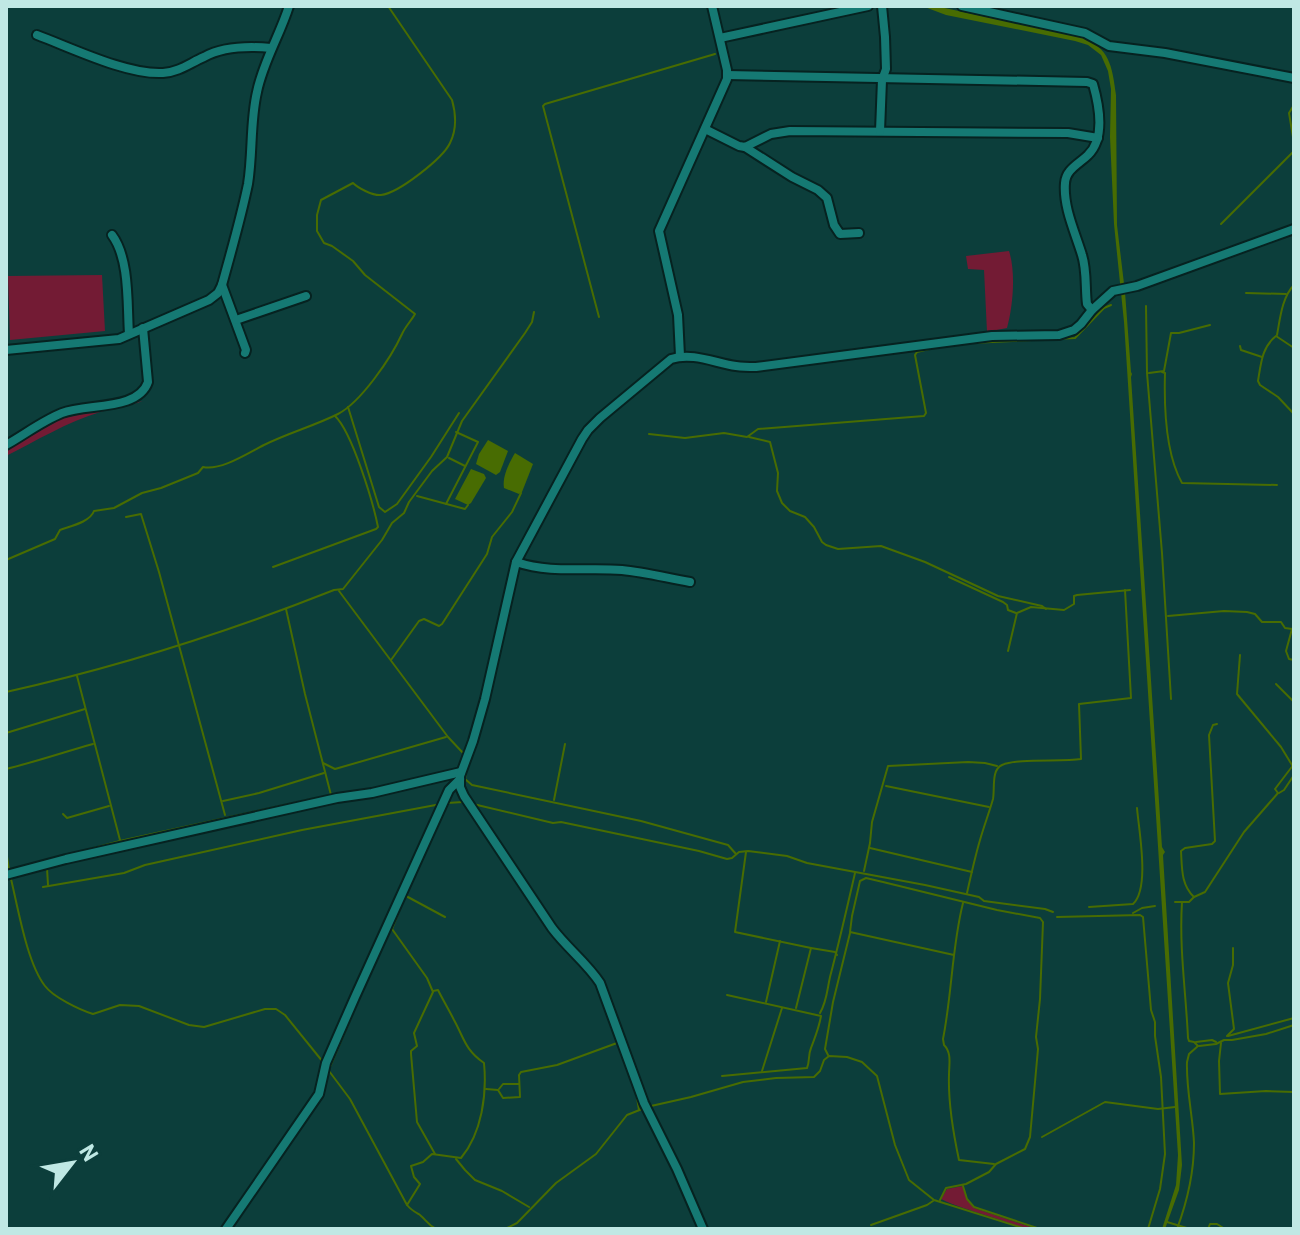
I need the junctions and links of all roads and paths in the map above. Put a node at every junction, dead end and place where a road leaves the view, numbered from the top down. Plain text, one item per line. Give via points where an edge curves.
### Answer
1 (289, 6) edge
2 (712, 6) edge
3 (868, 6) edge
4 (882, 6) edge
5 (962, 6) edge
6 (37, 35) dead end
7 (720, 38) junction
8 (271, 48) junction
9 (727, 75) junction
10 (884, 77) junction
11 (1294, 78) edge
12 (705, 129) junction
13 (880, 131) junction
14 (1098, 138) junction
15 (745, 147) junction
16 (1294, 229) edge
17 (859, 233) dead end
18 (112, 235) dead end
19 (222, 285) junction
20 (306, 296) dead end
21 (1092, 310) junction
22 (236, 320) junction
23 (143, 328) junction
24 (129, 334) junction
25 (6, 350) edge
26 (245, 353) dead end
27 (680, 356) junction
28 (6, 445) edge
29 (516, 562) junction
30 (690, 582) dead end
31 (460, 775) junction
32 (6, 875) edge
33 (226, 1229) edge
34 (703, 1229) edge

1 - 8 street
2 - 7 street
3 - 7 street
4 - 10 street
5 - 11 street via 1085,33 1109,46
6 - 8 street via 114,64 164,73 221,50
7 - 9 street
8 - 19 street via 257,89 248,181
9 - 10 street
9 - 12 street
10 - 13 street
10 - 14 street via 1087,82 1097,97
12 - 15 street
12 - 27 street via 659,231 678,315
13 - 14 street via 1068,133
13 - 15 street via 790,131
14 - 21 street via 1064,179
15 - 17 street via 827,198 840,234
16 - 21 street via 1113,291
18 - 24 street via 126,276
19 - 22 street
19 - 23 street via 209,300
20 - 22 street
21 - 27 street via 1074,330 1059,335 992,336 756,367
22 - 26 street
23 - 24 street
23 - 28 street via 148,382 138,397 67,411
24 - 25 street via 112,341
27 - 29 street via 588,430
29 - 30 street via 569,571 625,570
29 - 31 street via 485,699
31 - 32 street
31 - 33 street via 355,997 326,1063 319,1094
31 - 34 street via 464,796 521,883 564,944 600,983 644,1103

